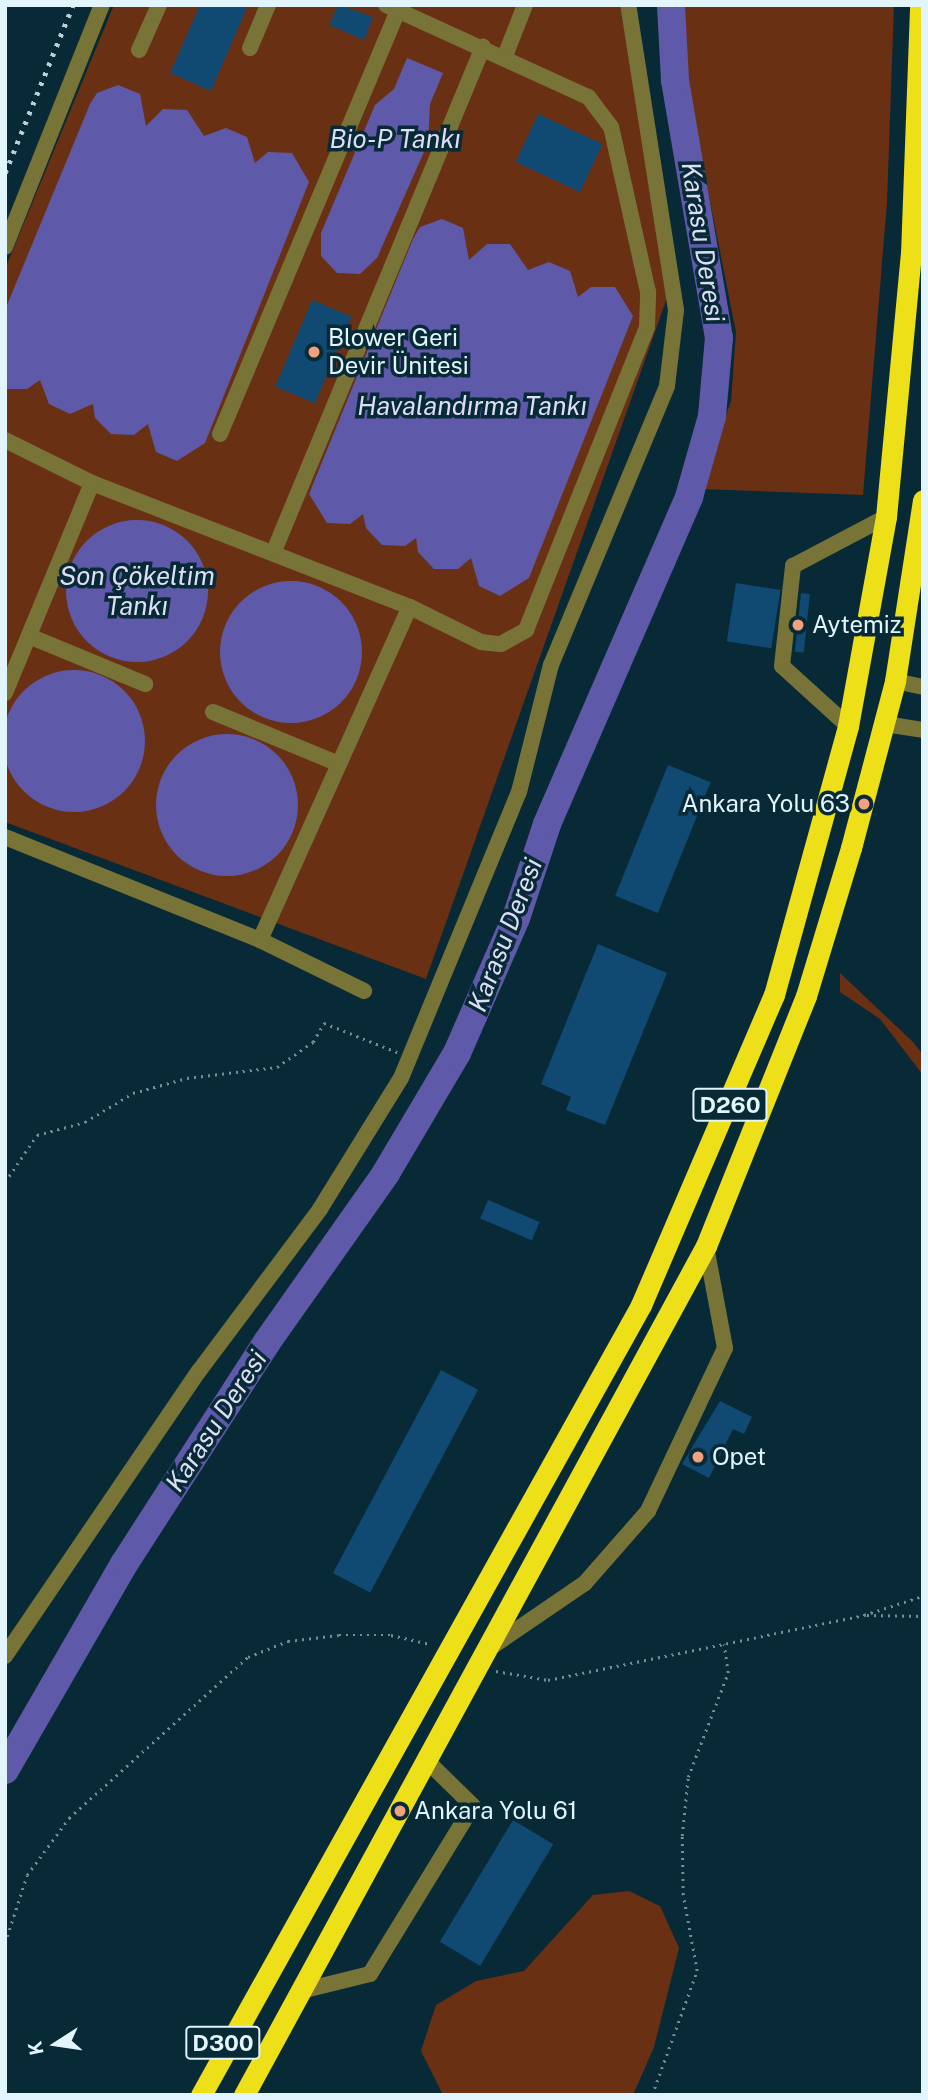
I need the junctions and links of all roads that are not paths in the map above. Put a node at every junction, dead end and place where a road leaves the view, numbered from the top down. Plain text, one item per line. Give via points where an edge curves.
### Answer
1 (103, 5) edge
2 (159, 5) edge
3 (268, 5) edge
4 (525, 5) edge
5 (628, 5) edge
6 (920, 5) edge
7 (392, 8) edge
8 (483, 47) junction
9 (250, 48) dead end
10 (139, 50) dead end
11 (505, 56) junction
12 (917, 227) edge
13 (5, 247) edge
14 (220, 434) dead end
15 (5, 440) edge
16 (92, 483) junction
17 (923, 500) edge
18 (886, 517) junction
19 (274, 551) junction
20 (410, 607) junction
21 (29, 636) junction
22 (894, 681) junction
23 (145, 684) dead end
24 (923, 687) edge
25 (5, 693) edge
26 (213, 712) dead end
27 (885, 724) junction
28 (848, 726) junction
29 (923, 730) edge
30 (339, 764) junction
31 (5, 837) edge
32 (260, 940) junction
33 (364, 991) dead end
34 (706, 1246) junction
35 (5, 1656) edge
36 (485, 1657) junction
37 (428, 1761) junction
38 (301, 1991) junction
39 (259, 1992) junction
40 (187, 2095) edge
41 (201, 2095) edge
42 (244, 2095) edge

1 - 13 lane
2 - 10 lane
3 - 9 lane
4 - 11 lane
5 - 35 lane via 676,310 667,386 551,665 519,792 410,1057 320,1209 200,1371
6 - 12 highway, D260
7 - 8 lane
7 - 14 lane
8 - 11 lane
8 - 19 lane
11 - 20 lane via 588,97 608,117 648,292 647,327 526,630 510,642 491,644
12 - 18 highway, D260
15 - 16 lane
16 - 19 lane
16 - 21 lane
17 - 22 highway, D260
18 - 28 highway, D260
18 - 28 lane via 793,566 782,666
19 - 20 lane
20 - 30 lane
21 - 23 lane
21 - 25 lane
22 - 24 lane
22 - 27 highway, D260
26 - 30 lane
27 - 29 lane
27 - 34 highway, D260 via 806,996
28 - 39 highway, D260 via 774,995 723,1125 641,1305
30 - 32 lane
31 - 32 lane
32 - 33 lane
34 - 36 highway, D260
34 - 36 lane via 725,1348 648,1511 585,1583
36 - 37 highway, D260
37 - 38 highway, D260
37 - 38 lane via 472,1806 370,1974
38 - 42 highway, D260
39 - 40 highway, D300
39 - 41 highway, D260

